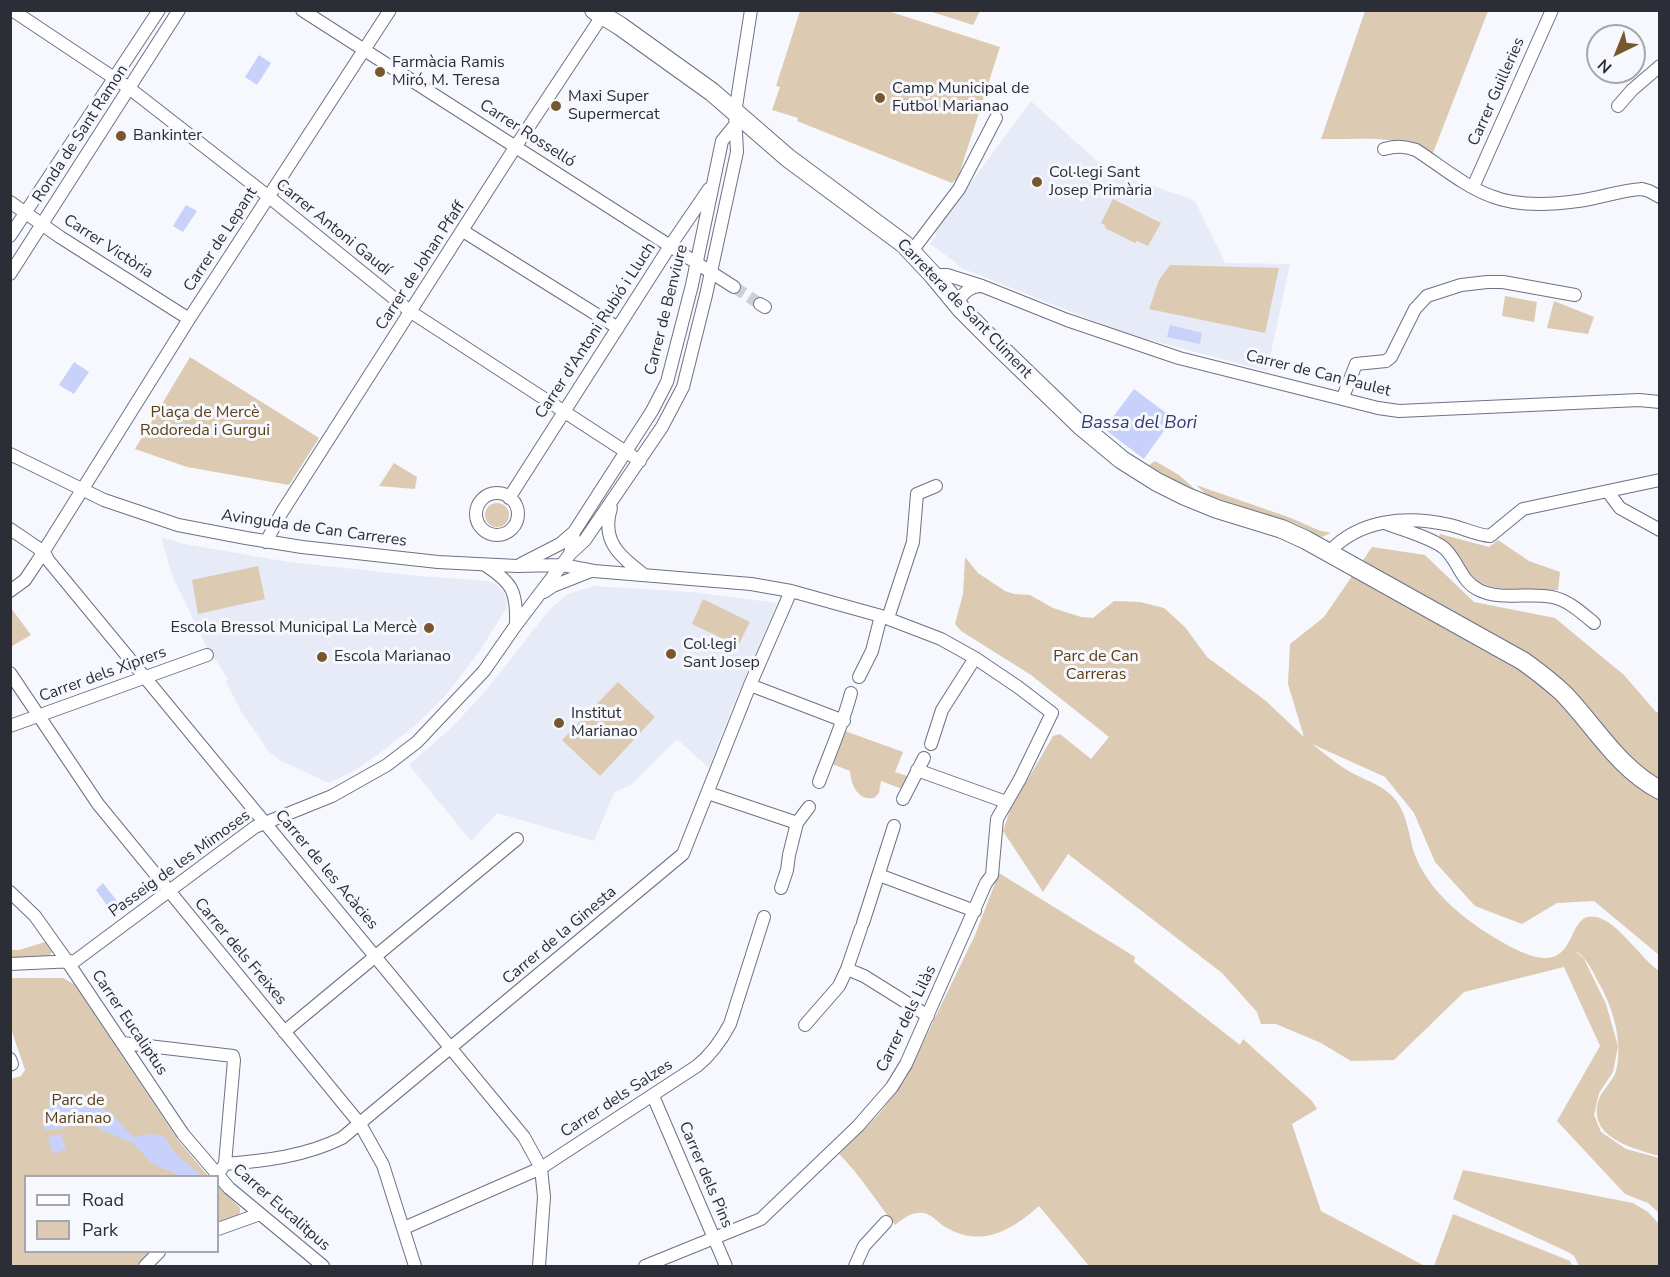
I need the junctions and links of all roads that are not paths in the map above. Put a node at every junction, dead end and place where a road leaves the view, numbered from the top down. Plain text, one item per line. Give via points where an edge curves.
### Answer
1 (12, 10) edge
2 (159, 10) edge
3 (179, 10) edge
4 (302, 10) edge
5 (390, 10) edge
6 (751, 10) edge
7 (1552, 10) edge
8 (601, 12) edge
9 (364, 50) junction
10 (1659, 66) edge
11 (115, 78) junction
12 (129, 88) junction
13 (1618, 106) dead end
14 (996, 118) dead end
15 (735, 119) junction
16 (516, 146) junction
17 (1384, 149) dead end
18 (713, 183) junction
19 (1473, 187) junction
20 (269, 197) junction
21 (1659, 197) edge
22 (10, 202) edge
23 (26, 213) junction
24 (42, 224) junction
25 (463, 231) junction
26 (10, 236) edge
27 (670, 246) junction
28 (912, 251) junction
29 (696, 264) junction
30 (711, 273) junction
31 (10, 274) edge
32 (933, 275) junction
33 (982, 286) junction
34 (734, 287) tunnel mouth
35 (1575, 295) dead end
36 (956, 304) junction
37 (411, 312) junction
38 (189, 319) junction
39 (618, 328) junction
40 (1343, 397) junction
41 (1659, 402) edge
42 (564, 411) junction
43 (626, 453) junction
44 (10, 454) edge
45 (640, 461) junction
46 (1659, 480) edge
47 (936, 486) dead end
48 (81, 489) junction
49 (1608, 492) junction
50 (509, 498) dead end
51 (613, 501) junction
52 (1431, 521) junction
53 (1384, 523) junction
54 (10, 529) edge
55 (1659, 530) edge
56 (574, 532) junction
57 (1424, 538) junction
58 (266, 542) junction
59 (44, 552) junction
60 (1329, 552) junction
61 (570, 554) junction
62 (485, 565) junction
63 (562, 565) junction
64 (517, 566) junction
65 (594, 570) junction
66 (643, 574) junction
67 (10, 591) edge
68 (791, 591) junction
69 (538, 596) junction
70 (885, 617) junction
71 (1594, 623) dead end
72 (516, 625) junction
73 (207, 655) dead end
74 (975, 658) junction
75 (10, 673) edge
76 (859, 676) dead end
77 (146, 677) junction
78 (750, 685) junction
79 (852, 693) dead end
80 (1052, 713) joint
81 (38, 716) junction
82 (844, 720) junction
83 (10, 726) edge
84 (931, 744) dead end
85 (924, 758) dead end
86 (917, 770) junction
87 (819, 782) dead end
88 (1659, 790) edge
89 (708, 793) junction
90 (903, 800) dead end
91 (1006, 802) junction
92 (809, 807) dead end
93 (266, 823) junction
94 (797, 823) junction
95 (894, 826) dead end
96 (517, 839) dead end
97 (879, 875) junction
98 (781, 888) dead end
99 (168, 891) junction
100 (10, 892) edge
101 (975, 911) junction
102 (764, 916) dead end
103 (377, 956) junction
104 (67, 961) junction
105 (10, 964) edge
106 (847, 969) junction
107 (928, 1016) junction
108 (805, 1024) dead end
109 (284, 1032) junction
110 (123, 1043) junction
111 (452, 1048) junction
112 (653, 1096) junction
113 (360, 1125) junction
114 (225, 1164) junction
115 (541, 1168) junction
116 (217, 1175) joint
117 (219, 1177) edge
118 (260, 1214) junction
119 (886, 1222) dead end
120 (404, 1228) junction
121 (219, 1229) edge
122 (715, 1239) junction
123 (157, 1253) edge
124 (145, 1266) edge
125 (323, 1266) edge
126 (415, 1266) edge
127 (539, 1266) edge
128 (645, 1266) edge
129 (726, 1266) edge
130 (855, 1266) edge

1 - 11 street, Carrer Antoni Gaudí
2 - 11 street, Ronda de Sant Ramon
3 - 12 street, Ronda de Sant Ramon
4 - 9 street, Carrer Rosselló
5 - 9 street, Carrer de Lepant
6 - 15 street, Carrer de Benviure
7 - 19 street, Carrer Guilleries
8 - 15 street, Carretera de Sant Climent via 712,92
8 - 16 street, Carrer de Johan Pfaff
9 - 16 street, Carrer Rosselló
9 - 20 street, Carrer de Lepant
10 - 13 street
11 - 12 street, Carrer Antoni Gaudí
11 - 23 street, Ronda de Sant Ramon
12 - 20 street, Carrer Antoni Gaudí
12 - 24 street, Ronda de Sant Ramon
14 - 28 street via 959,189
15 - 18 street, Carrer de Benviure via 722,141
15 - 28 street, Carretera de Sant Climent
15 - 30 street, Carrer de Benviure via 737,152
16 - 25 street, Carrer de Johan Pfaff
16 - 27 street, Carrer Rosselló
17 - 19 street via 1396,146 1416,150
18 - 27 street, Carrer d'Antoni Rubió i Lluch
18 - 29 street, Carrer de Benviure
19 - 21 street via 1514,202 1545,204 1632,189 1649,190
20 - 37 street, Carrer Antoni Gaudí
20 - 38 street, Carrer de Lepant
22 - 23 street, Carrer Victòria
23 - 24 street, Carrer Victòria
23 - 26 street, Ronda de Sant Ramon
24 - 31 street, Ronda de Sant Ramon
24 - 38 street, Carrer Victòria
25 - 37 street, Carrer de Johan Pfaff
25 - 39 street
27 - 29 street, Carrer Rosselló
27 - 39 street, Carrer d'Antoni Rubió i Lluch
28 - 32 street, Carretera de Sant Climent
29 - 30 street, Carrer Rosselló
29 - 43 street, Carrer de Benviure via 667,382
30 - 34 street, Carrer Rosselló
30 - 45 street, Carrer de Benviure via 683,387
32 - 33 street, Carrer de Can Paulet via 947,275
32 - 36 street, Carretera de Sant Climent
33 - 36 street via 968,290
33 - 40 street, Carrer de Can Paulet via 1179,358
35 - 40 street via 1487,282 1427,296 1415,309 1391,357 1356,364
36 - 60 street, Carretera de Sant Climent via 1081,426 1122,460 1185,496 1282,529
37 - 42 street, Carrer Antoni Gaudí
37 - 58 street, Carrer de Johan Pfaff
38 - 48 street, Carrer de Lepant
39 - 42 street, Carrer d'Antoni Rubió i Lluch
40 - 41 street, Carrer de Can Paulet via 1399,411
42 - 43 street, Carrer Antoni Gaudí
42 - 50 street, Carrer d'Antoni Rubió i Lluch
43 - 45 street, Carrer Antoni Gaudí
43 - 56 street, Carrer de Benviure
44 - 48 street, Avinguda de Can Carreres
45 - 51 street, Carrer de Benviure
46 - 49 street
47 - 70 street via 917,494 913,542
48 - 58 street, Avinguda de Can Carreres via 178,525
48 - 59 street, Carrer de Lepant
49 - 52 street via 1522,509 1490,536
49 - 55 street via 1620,508
51 - 61 street, Carrer de Benviure
51 - 66 street, Carrer de Benviure via 608,531 620,555
52 - 53 street
52 - 57 street
53 - 57 street
53 - 60 street via 1347,536
54 - 59 street, Carrer de les Acàcies
56 - 61 street, Carrer de Benviure
56 - 64 street, Avinguda de Can Carreres via 560,544
57 - 71 street via 1443,547 1466,580 1479,591 1497,596 1561,600
58 - 62 street, Avinguda de Can Carreres
59 - 67 street, Carrer de Lepant via 25,579
59 - 77 street, Carrer de les Acàcies
60 - 88 street, Carretera de Sant Climent via 1545,677 1622,763
61 - 63 street, Carrer de Benviure
62 - 64 street, Avinguda de Can Carreres
62 - 72 street via 513,591
63 - 64 street, Avinguda de Can Carreres
63 - 65 street, Avinguda de Can Carreres
63 - 69 street, Passeig de les Mimoses
65 - 66 street, Avinguda de Can Carreres
65 - 69 street, Avinguda de Can Carreres
66 - 68 street, Avinguda de Can Carreres
68 - 70 street, Avinguda de Can Carreres
68 - 78 street, Carrer de la Ginesta
69 - 72 street, Passeig de les Mimoses
70 - 74 street, Avinguda de Can Carreres via 941,639
70 - 76 street
72 - 93 street, Passeig de les Mimoses via 484,671 417,742 387,765 332,796
73 - 77 street, Carrer dels Xiprers
74 - 80 street, Avinguda de Can Carreres
74 - 84 street via 942,710
75 - 81 street, Carrer dels Freixes
77 - 81 street, Carrer dels Xiprers
77 - 93 street, Carrer de les Acàcies
78 - 82 street
78 - 89 street, Carrer de la Ginesta
79 - 82 street
80 - 91 street, Carrer dels Lilàs
81 - 83 street, Carrer dels Xiprers
81 - 99 street, Carrer dels Freixes via 98,804
82 - 87 street
85 - 86 street
86 - 90 street
86 - 91 street
89 - 94 street
89 - 111 street, Carrer de la Ginesta via 683,854
91 - 101 street, Carrer dels Lilàs via 997,819 992,875
92 - 94 street
93 - 99 street, Passeig de les Mimoses
93 - 103 street, Carrer de les Acàcies
94 - 98 street
95 - 97 street
96 - 103 street
97 - 101 street
97 - 106 street
99 - 104 street, Passeig de les Mimoses via 75,961
99 - 109 street, Carrer dels Freixes
100 - 104 street, Carrer Eucaliptus via 35,916
101 - 107 street, Carrer dels Lilàs
102 - 112 street, Carrer dels Salzes via 723,1038 708,1058
103 - 109 street
103 - 111 street, Carrer de les Acàcies
104 - 105 street, Passeig de les Mimoses
104 - 110 street, Carrer Eucaliptus
106 - 107 street via 864,975
106 - 108 street via 839,986
107 - 122 street, Carrer dels Lilàs via 897,1080 858,1126 761,1219
109 - 113 street, Carrer dels Freixes
110 - 114 street via 233,1056
110 - 116 street, Carrer Eucaliptus via 183,1134
111 - 113 street, Carrer de la Ginesta
111 - 115 street, Carrer de les Acàcies via 525,1137
112 - 115 street, Carrer dels Salzes
112 - 122 street, Carrer dels Pins
113 - 114 street, Carrer de la Ginesta via 319,1148 275,1159
113 - 120 street, Carrer dels Freixes via 383,1165
114 - 116 street
115 - 120 street, Carrer dels Salzes
115 - 127 street, Carrer de les Acàcies via 544,1197
117 - 118 street, Carrer Eucalitpus
118 - 121 street
118 - 125 street, Carrer Eucalitpus
119 - 130 street via 864,1246
120 - 126 street, Carrer dels Freixes
122 - 128 street, Carrer dels Lilàs
122 - 129 street, Carrer dels Pins
123 - 124 street

